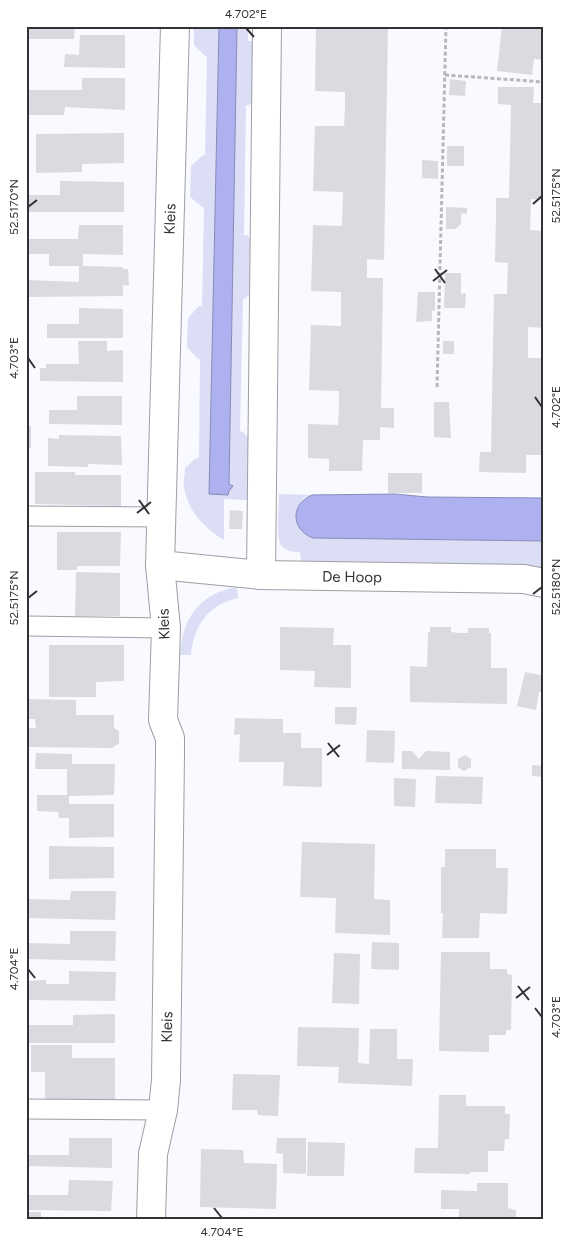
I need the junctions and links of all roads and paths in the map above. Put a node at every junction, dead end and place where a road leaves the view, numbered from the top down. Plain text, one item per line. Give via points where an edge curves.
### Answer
1 (175, 26) edge
2 (267, 26) edge
3 (446, 26) edge
4 (446, 75) junction
5 (544, 82) edge
6 (437, 387) dead end
7 (26, 516) edge
8 (162, 517) junction
9 (160, 565) junction
10 (261, 575) junction
11 (544, 583) edge
12 (26, 626) edge
13 (166, 628) junction
14 (26, 1109) edge
15 (163, 1110) junction
16 (151, 1219) edge

1 - 8 street, Kleis
2 - 10 street
3 - 4 path
4 - 5 path
4 - 6 path
7 - 8 lane
8 - 9 street, Kleis
9 - 10 street, De Hoop
9 - 13 street, Kleis
10 - 11 street, De Hoop via 524,579
12 - 13 lane
13 - 15 street, Kleis via 164,720 170,738 170,754
14 - 15 lane
15 - 16 street, Kleis via 153,1154

